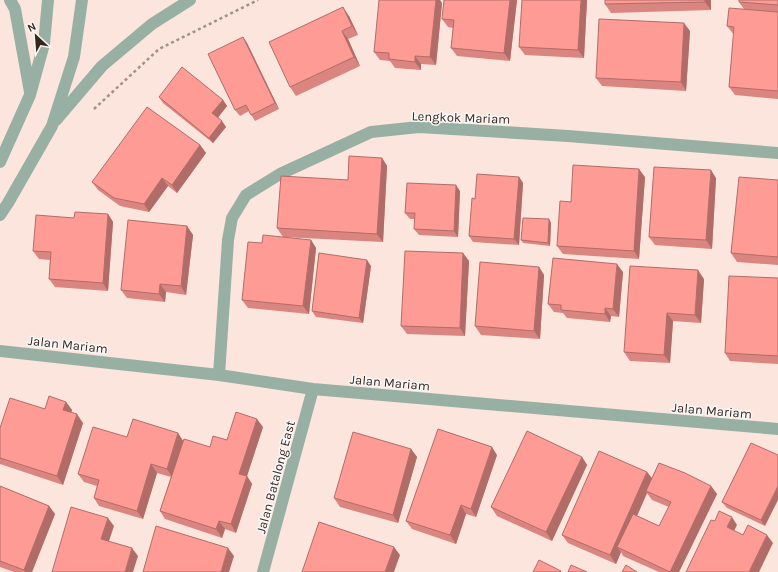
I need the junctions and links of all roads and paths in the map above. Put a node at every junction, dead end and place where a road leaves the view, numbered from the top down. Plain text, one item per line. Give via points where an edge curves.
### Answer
1 (10, 0) edge
2 (48, 0) edge
3 (82, 0) edge
4 (190, 0) edge
5 (258, 0) edge
6 (30, 95) junction
7 (89, 113) dead end
8 (52, 126) junction
9 (778, 153) edge
10 (0, 162) edge
11 (0, 215) edge
12 (0, 351) edge
13 (219, 375) junction
14 (313, 389) junction
15 (778, 429) edge
16 (263, 572) edge

1 - 6 street via 15,9
2 - 6 street via 44,44
3 - 8 street via 74,57
4 - 8 street via 152,24 102,66
5 - 7 path via 159,49
6 - 10 street
8 - 11 street
9 - 13 street, Lengkok Mariam via 419,127 371,132 280,174 246,196 232,218 228,240
12 - 13 street, Jalan Mariam
13 - 14 street, Jalan Mariam
14 - 15 street, Jalan Mariam
14 - 16 street, Jalan Batalong East

